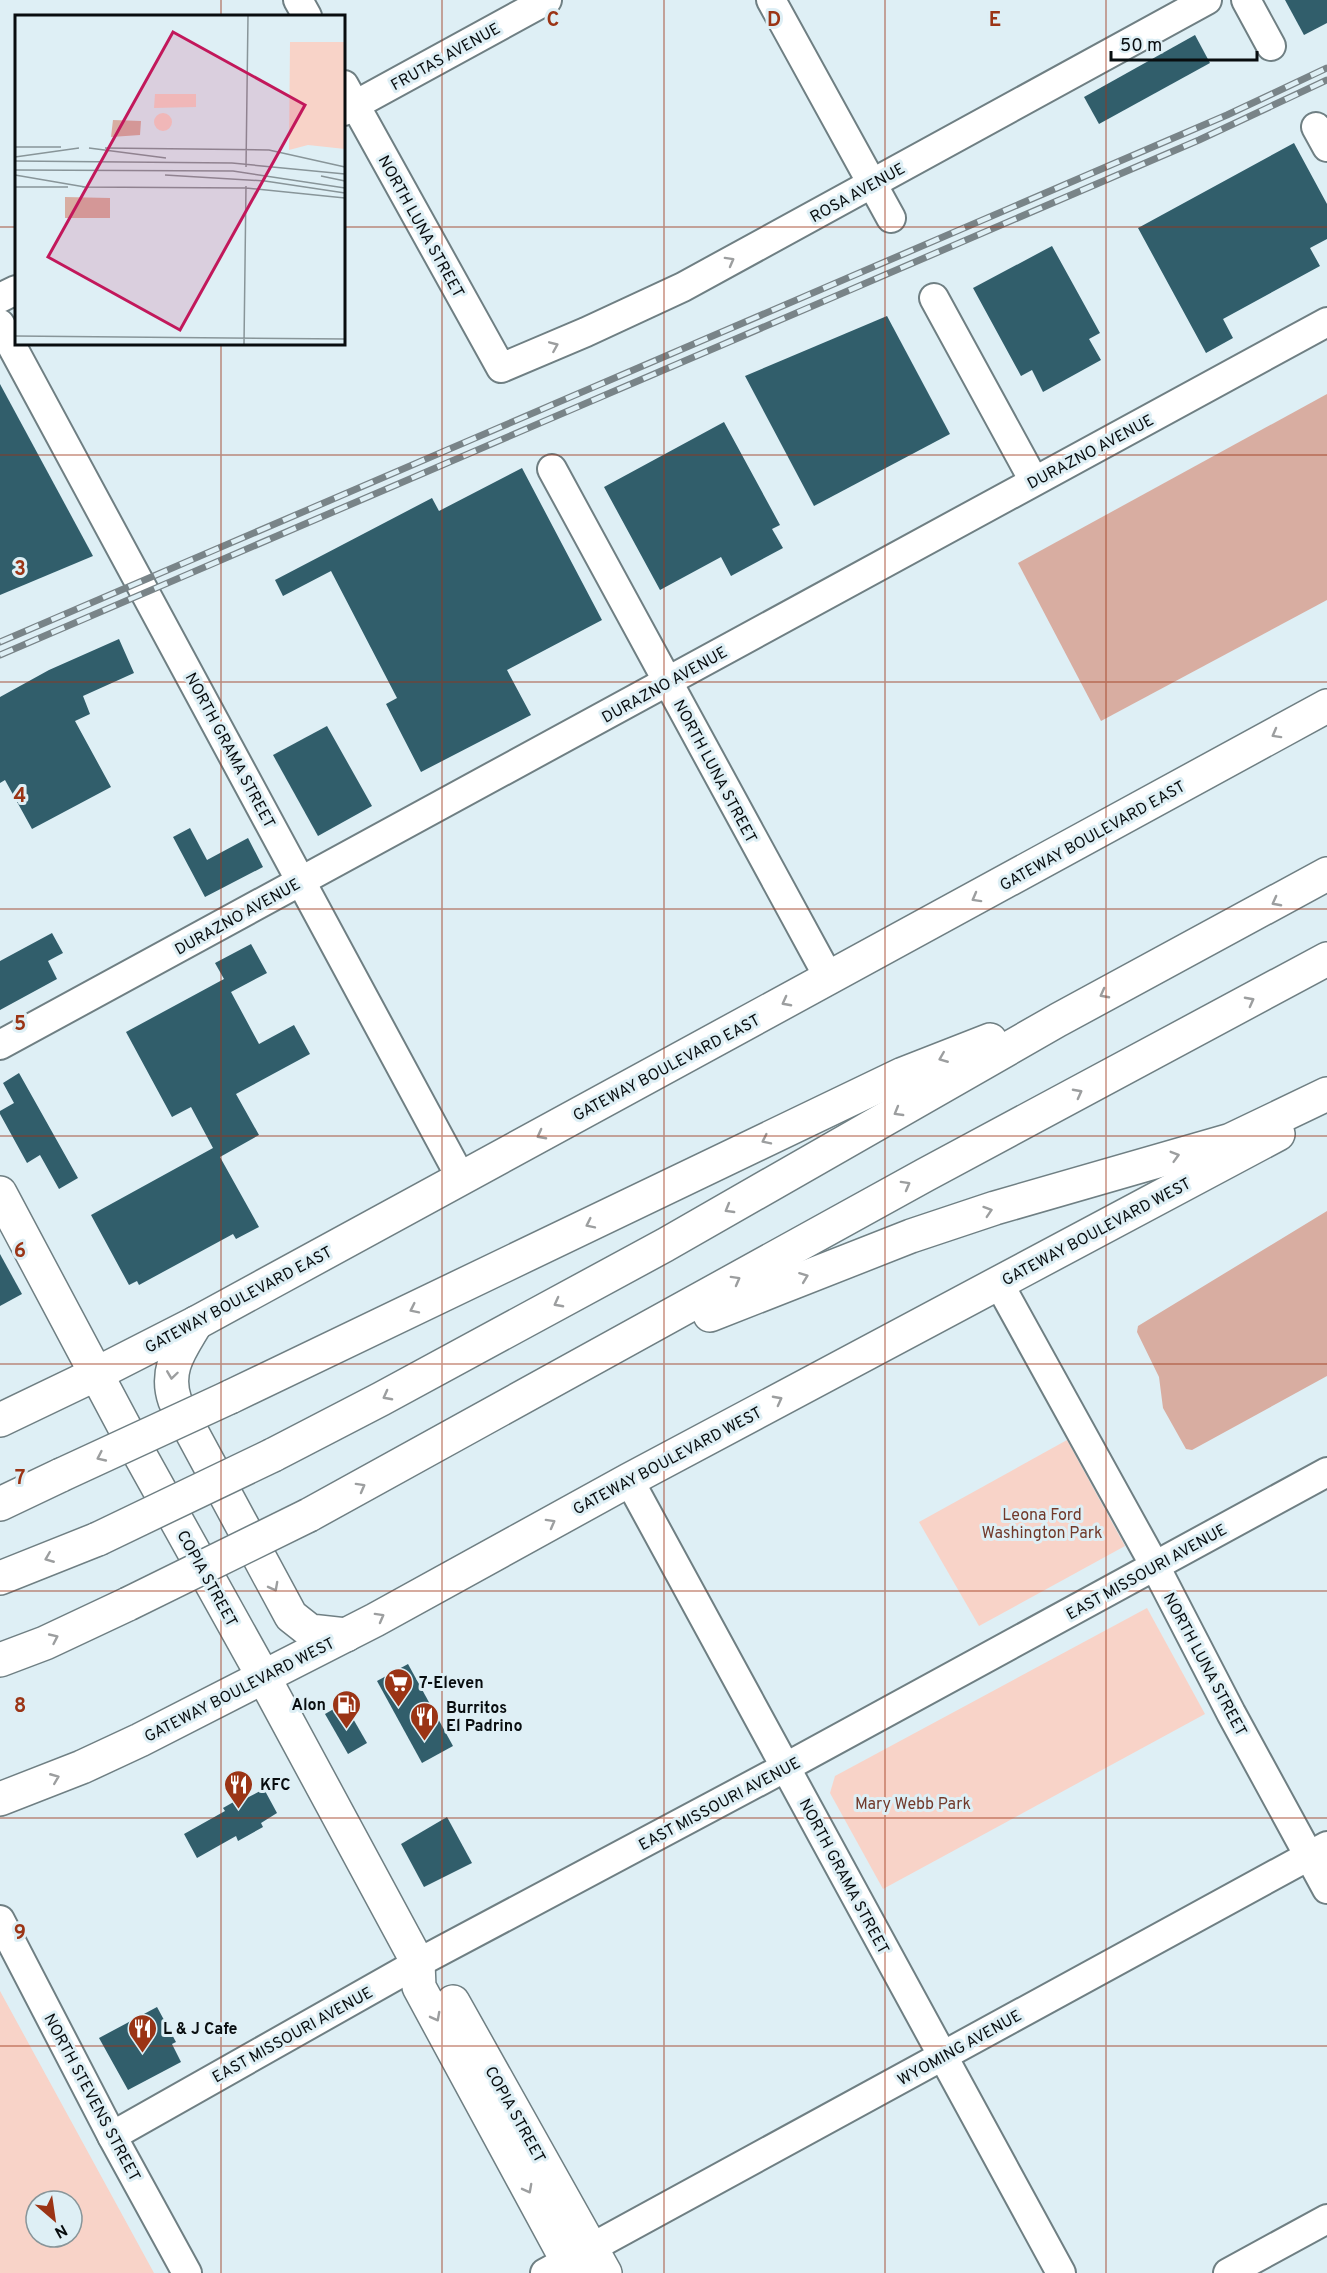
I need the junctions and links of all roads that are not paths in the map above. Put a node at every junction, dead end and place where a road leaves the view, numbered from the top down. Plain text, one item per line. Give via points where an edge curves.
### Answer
1 (298, 0) edge
2 (547, 0) edge
3 (771, 0) edge
4 (1207, 0) edge
5 (1246, 0) edge
6 (306, 15) edge
7 (1271, 46) dead end
8 (347, 100) edge
9 (872, 184) junction
10 (891, 218) dead end
11 (15, 290) edge
12 (0, 298) edge
13 (934, 298) dead end
14 (1327, 322) edge
15 (0, 324) edge
16 (501, 368) joint
17 (552, 469) dead end
18 (1034, 481) junction
19 (668, 682) junction
20 (1327, 706) edge
21 (1327, 874) edge
22 (302, 881) junction
23 (1327, 959) edge
24 (829, 978) junction
25 (1058, 1020) junction
26 (0, 1045) edge
27 (1327, 1094) edge
28 (1327, 1106) edge
29 (461, 1178) junction
30 (0, 1193) edge
31 (998, 1282) junction
32 (196, 1323) junction
33 (96, 1374) junction
34 (537, 1389) junction
35 (0, 1420) edge
36 (1327, 1472) edge
37 (629, 1480) junction
38 (0, 1504) edge
39 (1155, 1566) junction
40 (0, 1578) edge
41 (346, 1635) junction
42 (0, 1660) edge
43 (263, 1676) junction
44 (786, 1767) junction
45 (0, 1799) edge
46 (1318, 1851) edge
47 (1327, 1889) edge
48 (0, 1920) edge
49 (418, 1963) junction
50 (943, 2056) junction
51 (112, 2136) junction
52 (1327, 2219) edge
53 (577, 2266) edge
54 (187, 2273) edge
55 (1061, 2273) edge
56 (1228, 2273) edge

1 - 6 street
2 - 8 street, FRUTAS AVENUE
3 - 9 street
4 - 9 street, ROSA AVENUE
5 - 7 street
8 - 16 street, NORTH LUNA STREET
9 - 10 street
16 -> 9 street, ROSA AVENUE via 683,287
11 - 12 street
13 - 18 street
14 - 18 street, DURAZNO AVENUE
15 - 22 street, NORTH GRAMA STREET
17 - 19 street, NORTH LUNA STREET
18 - 19 street, DURAZNO AVENUE
19 - 22 street, DURAZNO AVENUE
19 - 24 street, NORTH LUNA STREET
20 -> 24 main road, GATEWAY BOULEVARD EAST
21 -> 25 main road
22 - 26 street, DURAZNO AVENUE
22 - 29 street, NORTH GRAMA STREET
34 -> 23 main road
24 -> 29 main road, GATEWAY BOULEVARD EAST
25 -> 38 main road, bridge via 983,1042 903,1074
25 -> 40 main road, bridge via 665,1245 381,1399 98,1539
34 -> 27 main road via 740,1302 910,1236 1231,1140
28 - 31 main road, GATEWAY BOULEVARD WEST
29 - 32 main road, GATEWAY BOULEVARD EAST
30 - 33 main road, COPIA STREET
37 -> 31 main road, GATEWAY BOULEVARD WEST
31 - 39 street, NORTH LUNA STREET
32 - 33 main road, GATEWAY BOULEVARD EAST
32 -> 41 main road via 172,1370 175,1401 291,1617 310,1631
33 - 35 main road, GATEWAY BOULEVARD EAST
33 - 43 main road, COPIA STREET
42 -> 34 main road, bridge via 45,1643 309,1515
36 - 39 street, EAST MISSOURI AVENUE
41 -> 37 main road, GATEWAY BOULEVARD WEST
37 - 44 street, NORTH GRAMA STREET
39 - 44 street, EAST MISSOURI AVENUE
39 - 46 street, NORTH LUNA STREET
41 - 43 main road, GATEWAY BOULEVARD WEST
45 -> 43 main road, GATEWAY BOULEVARD WEST via 110,1754
43 - 49 main road, COPIA STREET
44 - 49 street, EAST MISSOURI AVENUE
44 - 50 street, NORTH GRAMA STREET
46 - 47 street, NORTH LUNA STREET
46 - 50 street, WYOMING AVENUE
48 - 51 street, NORTH STEVENS STREET
49 - 51 street, EAST MISSOURI AVENUE
49 - 53 main road, COPIA STREET via 438,1977
50 - 53 street, WYOMING AVENUE
50 - 55 street, NORTH GRAMA STREET
51 - 54 street, NORTH STEVENS STREET
52 - 56 street

